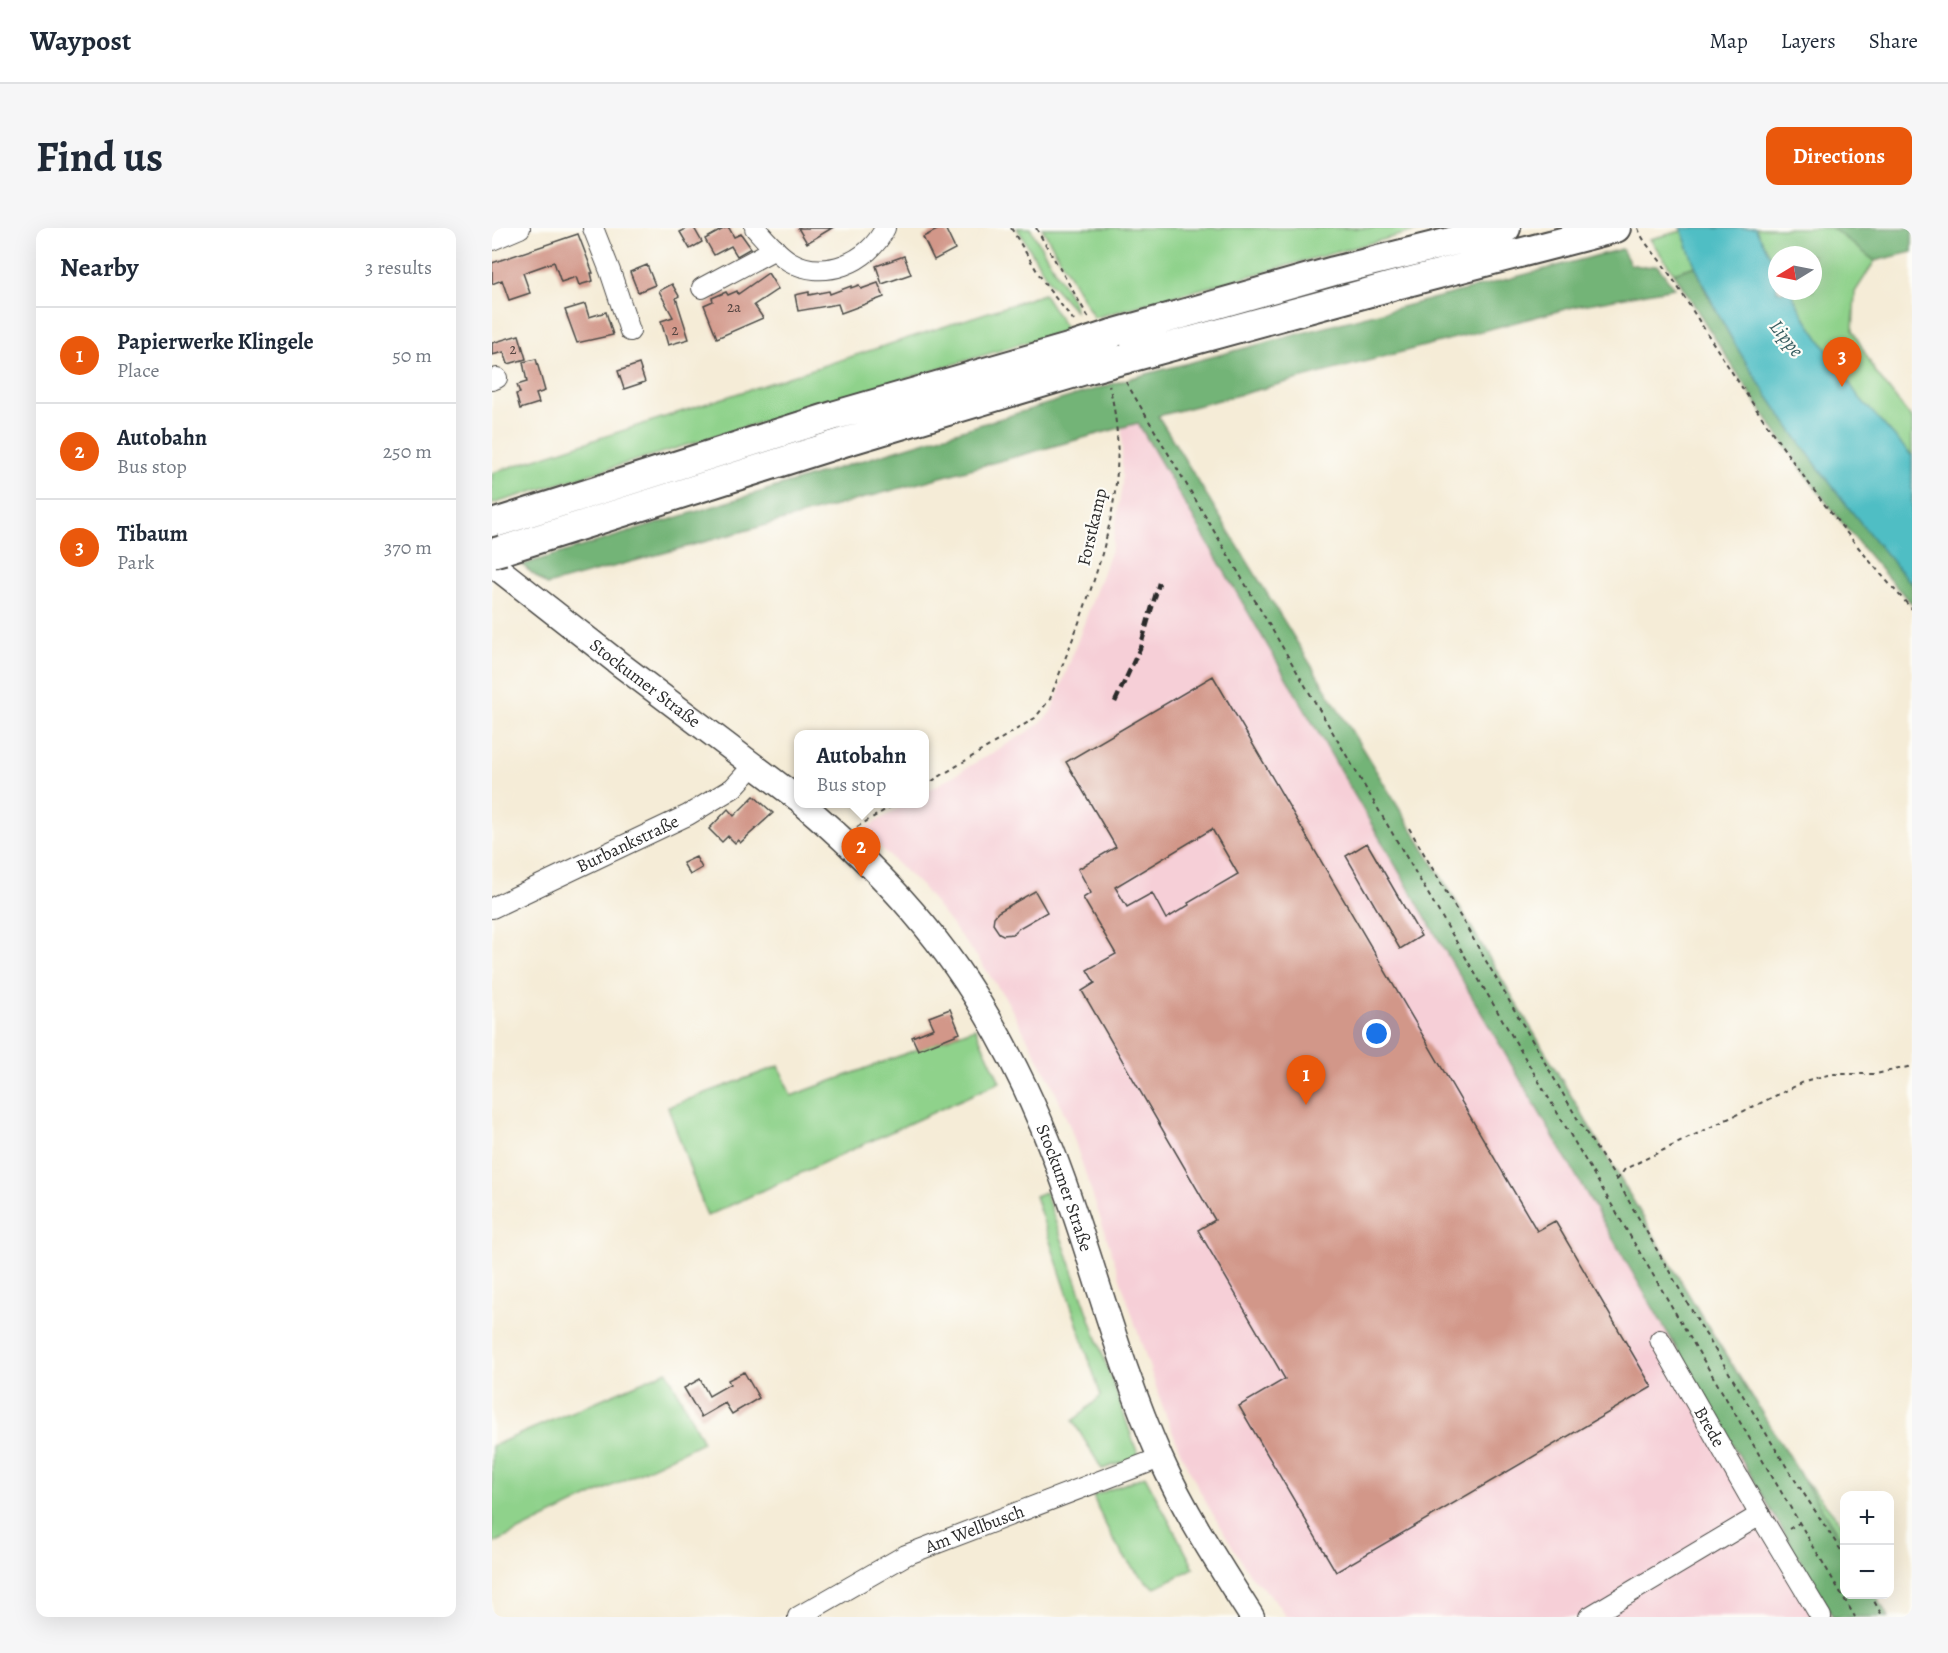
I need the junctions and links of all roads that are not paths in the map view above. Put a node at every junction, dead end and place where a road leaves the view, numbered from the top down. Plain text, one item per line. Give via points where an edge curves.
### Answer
1 (520, 228) edge
2 (593, 228) edge
3 (755, 228) edge
4 (885, 228) edge
5 (1506, 228) edge
6 (1616, 228) edge
7 (492, 240) edge
8 (775, 249) junction
9 (702, 288) dead end
10 (630, 331) dead end
11 (1114, 351) junction
12 (1086, 356) junction
13 (492, 524) edge
14 (496, 556) edge
15 (754, 764) junction
16 (794, 796) edge
17 (808, 808) edge
18 (492, 908) edge
19 (1660, 1340) dead end
20 (1160, 1458) junction
21 (1760, 1515) junction
22 (798, 1617) edge
23 (1251, 1617) edge
24 (1589, 1617) edge
25 (1821, 1617) edge

1 - 7 street
2 - 10 street
3 - 8 street
4 - 8 street via 859,258 833,268 799,266
5 - 11 highway via 1334,272
6 - 11 highway
8 - 9 street
11 - 12 highway, bridge
12 - 13 highway via 836,415
12 - 14 highway via 844,442
14 - 15 main road, Stockumer Straße via 621,665
15 - 16 main road, Stockumer Straße
15 - 18 street, Burbankstraße via 733,788 688,816
17 - 20 main road, Stockumer Straße via 900,896 946,953 1006,1049 1063,1180
19 - 21 street, Brede
20 - 22 street, Am Wellbusch via 906,1555
20 - 23 main road, Stockumer Straße
21 - 24 street
21 - 25 street, Brede

